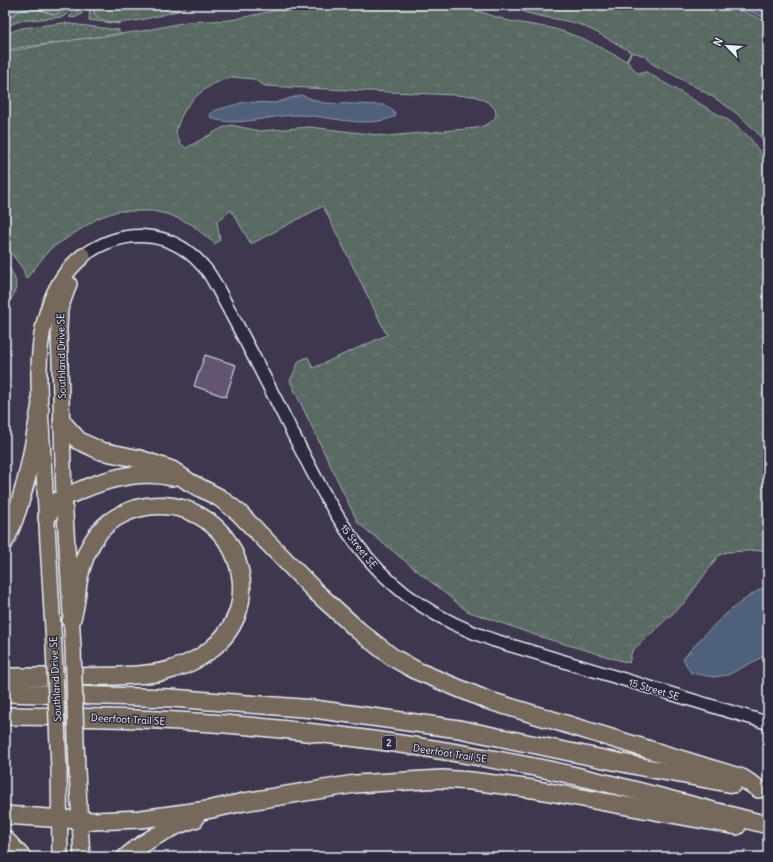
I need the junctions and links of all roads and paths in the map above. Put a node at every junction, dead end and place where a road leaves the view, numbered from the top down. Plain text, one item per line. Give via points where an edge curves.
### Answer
1 (83, 256) junction
2 (40, 409) junction
3 (62, 422) junction
4 (189, 482) junction
5 (64, 497) junction
6 (47, 518) junction
7 (5, 541) edge
8 (71, 621) junction
9 (5, 676) edge
10 (5, 693) edge
11 (5, 716) edge
12 (768, 723) edge
13 (763, 790) edge
14 (244, 802) junction
15 (5, 815) edge
16 (60, 819) junction
17 (80, 821) junction
18 (767, 825) edge
19 (5, 839) edge
20 (22, 857) edge
21 (60, 857) edge
22 (82, 857) edge
23 (126, 857) edge

1 - 2 main road, Southland Drive SE via 63,278 50,303 44,322 40,353
1 - 3 main road, Southland Drive SE via 63,296 60,309 58,330
1 - 12 street, 15 Street SE via 98,246 116,239 140,235 174,244 203,266 217,286 345,530 378,570 414,601 466,631
2 - 6 main road, Southland Drive SE
2 - 7 highway via 24,494
3 - 4 highway via 79,441 101,451 140,459 172,470
3 - 5 main road, Southland Drive SE
4 - 5 highway via 163,475 122,477 103,481
4 - 13 highway via 220,498 239,513 315,591 359,631 392,657 417,671 487,700 742,778
5 - 6 highway via 54,504
5 - 8 main road, Southland Drive SE
6 - 16 main road, Southland Drive SE, bridge
8 - 9 highway via 88,548 100,530 111,520 140,507 179,507 198,514 216,526 229,541 238,562 242,582 241,600 236,617 226,634 214,646 203,656 189,663 172,670 145,674 87,677
8 - 17 main road, Southland Drive SE, bridge
10 - 13 highway via 171,698 314,710 459,729
11 - 18 highway, Deerfoot Trail SE / 2 via 211,723 315,733 452,752 536,767 628,788
14 - 17 highway via 141,819
14 - 18 highway via 355,784 442,779 533,789 735,826
14 - 23 highway via 161,832
15 - 16 highway
16 - 17 highway
16 - 21 main road, Southland Drive SE
17 - 22 main road, Southland Drive SE
19 - 20 highway

